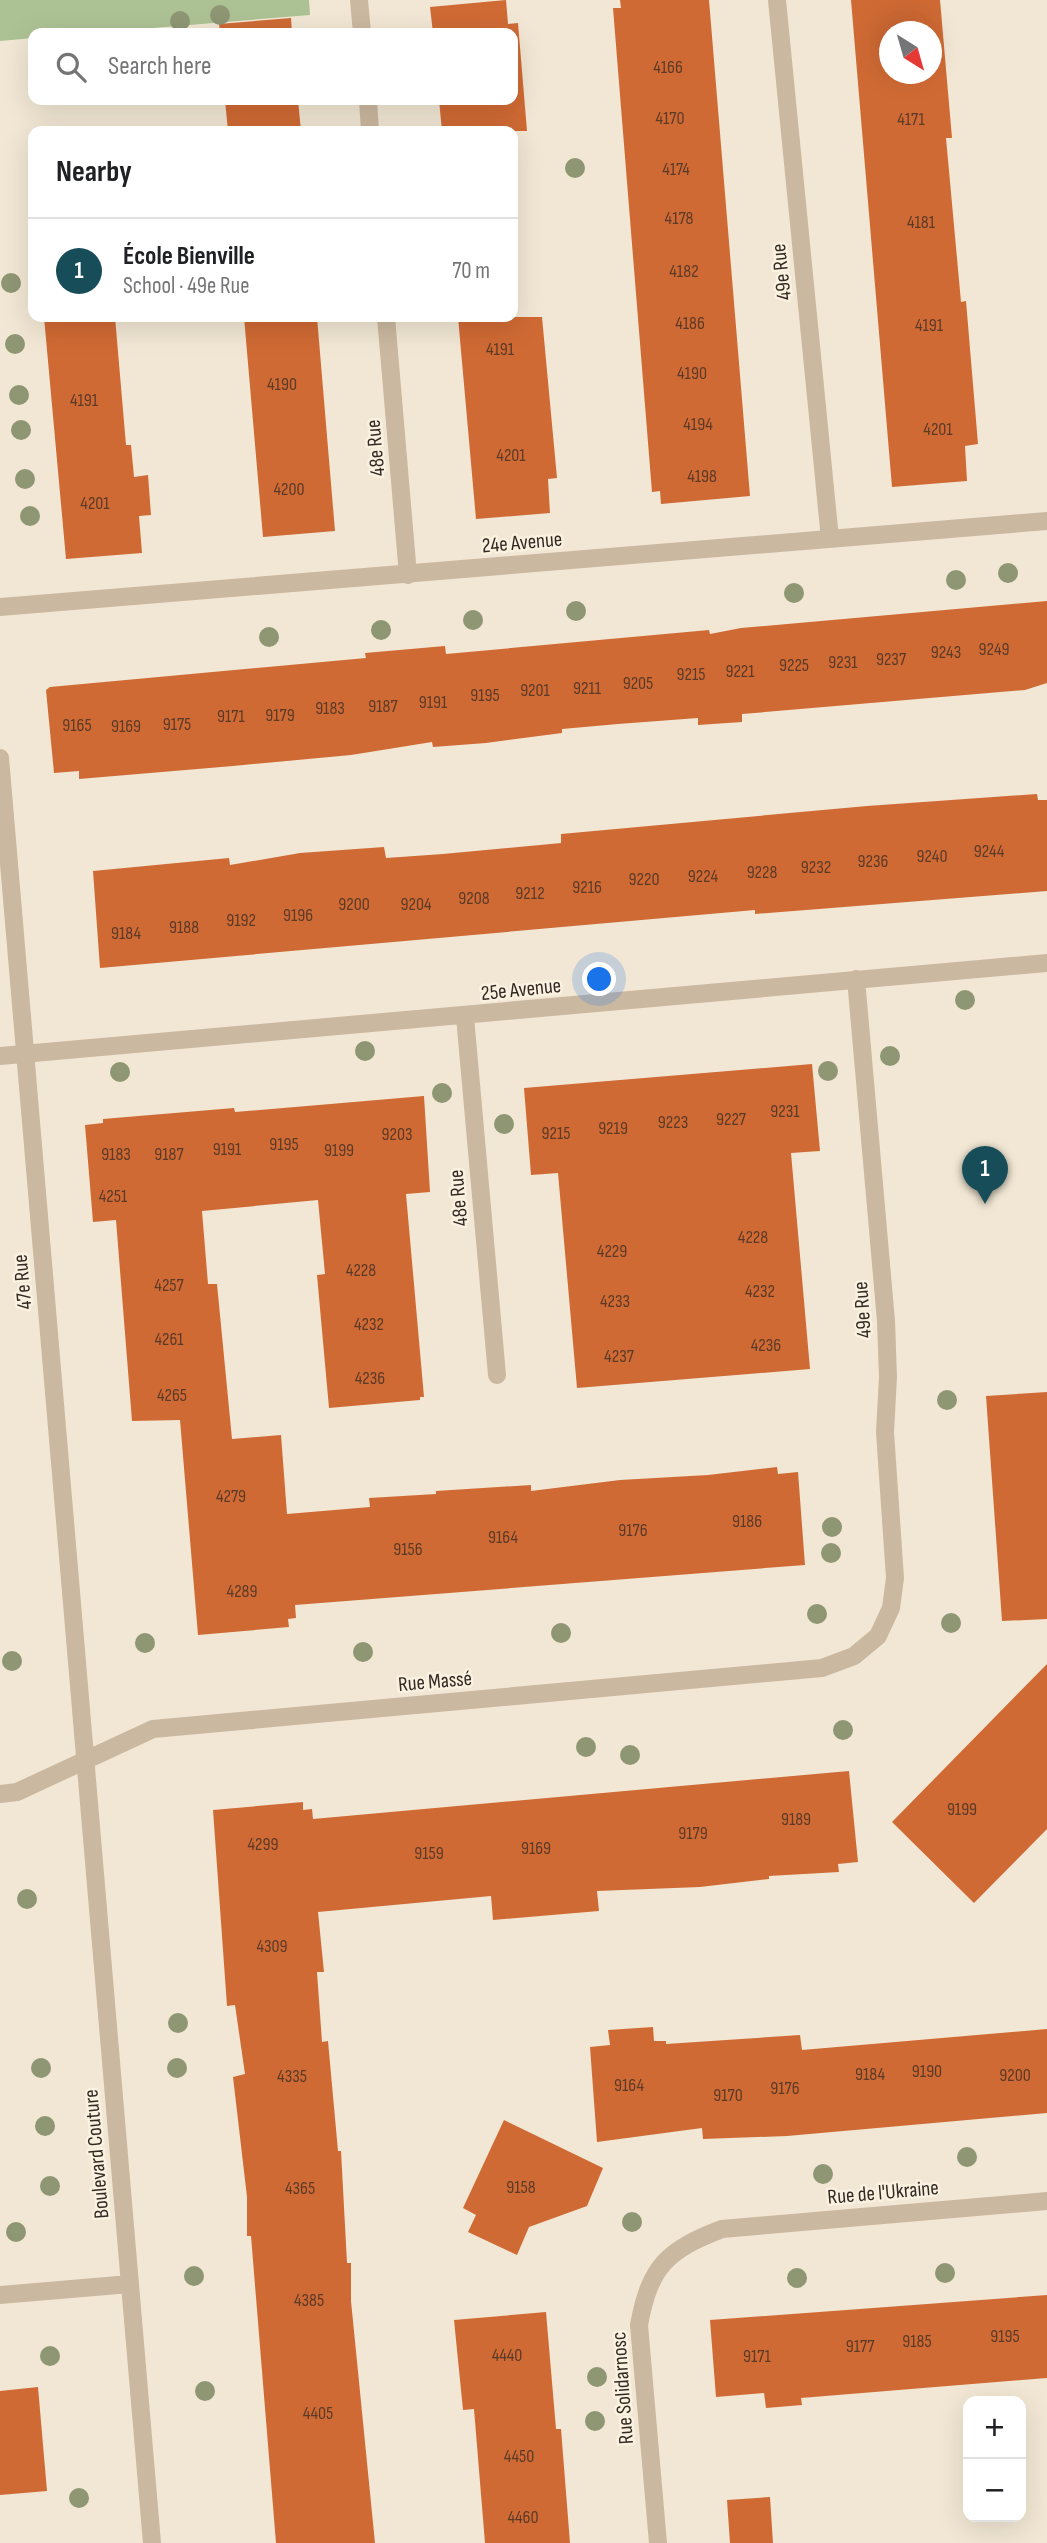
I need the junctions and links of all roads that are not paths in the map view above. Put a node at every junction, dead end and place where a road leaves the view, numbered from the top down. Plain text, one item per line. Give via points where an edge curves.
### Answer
1 (359, 0) edge
2 (777, 0) edge
3 (362, 28) edge
4 (368, 105) edge
5 (370, 126) edge
6 (386, 322) edge
7 (1047, 521) edge
8 (830, 539) junction
9 (408, 575) junction
10 (0, 607) edge
11 (0, 758) edge
12 (1047, 963) edge
13 (856, 979) junction
14 (465, 1017) junction
15 (25, 1054) junction
16 (0, 1056) edge
17 (498, 1375) dead end
18 (878, 1636) joint
19 (87, 1760) junction
20 (0, 1794) edge
21 (1047, 2201) edge
22 (722, 2229) joint
23 (130, 2284) junction
24 (0, 2295) edge
25 (152, 2543) edge
26 (658, 2543) edge

1 - 3 street
2 - 8 street, 49e Rue
4 - 5 street
6 - 9 street, 48e Rue
7 - 8 street, 24e Avenue
8 - 9 street, 24e Avenue
9 - 10 street, 24e Avenue
11 - 15 street, 47e Rue
12 - 13 street, 25e Avenue
13 - 14 street, 25e Avenue
13 - 18 street, 49e Rue via 886,1321 885,1432 895,1578 891,1608
14 - 15 street, 25e Avenue
14 - 17 street, 48e Rue
15 - 16 street, 25e Avenue
15 - 19 street, 47e Rue
18 - 19 street, Rue Massé via 854,1656 822,1668 153,1729
19 - 20 street, Rue Massé via 17,1793
19 - 23 street, Boulevard Couture
21 - 22 street, Rue de l'Ukraine
22 - 26 street, Rue Solidarnosc via 688,2242 661,2262 645,2290 639,2325
23 - 24 street
23 - 25 street, Boulevard Couture

